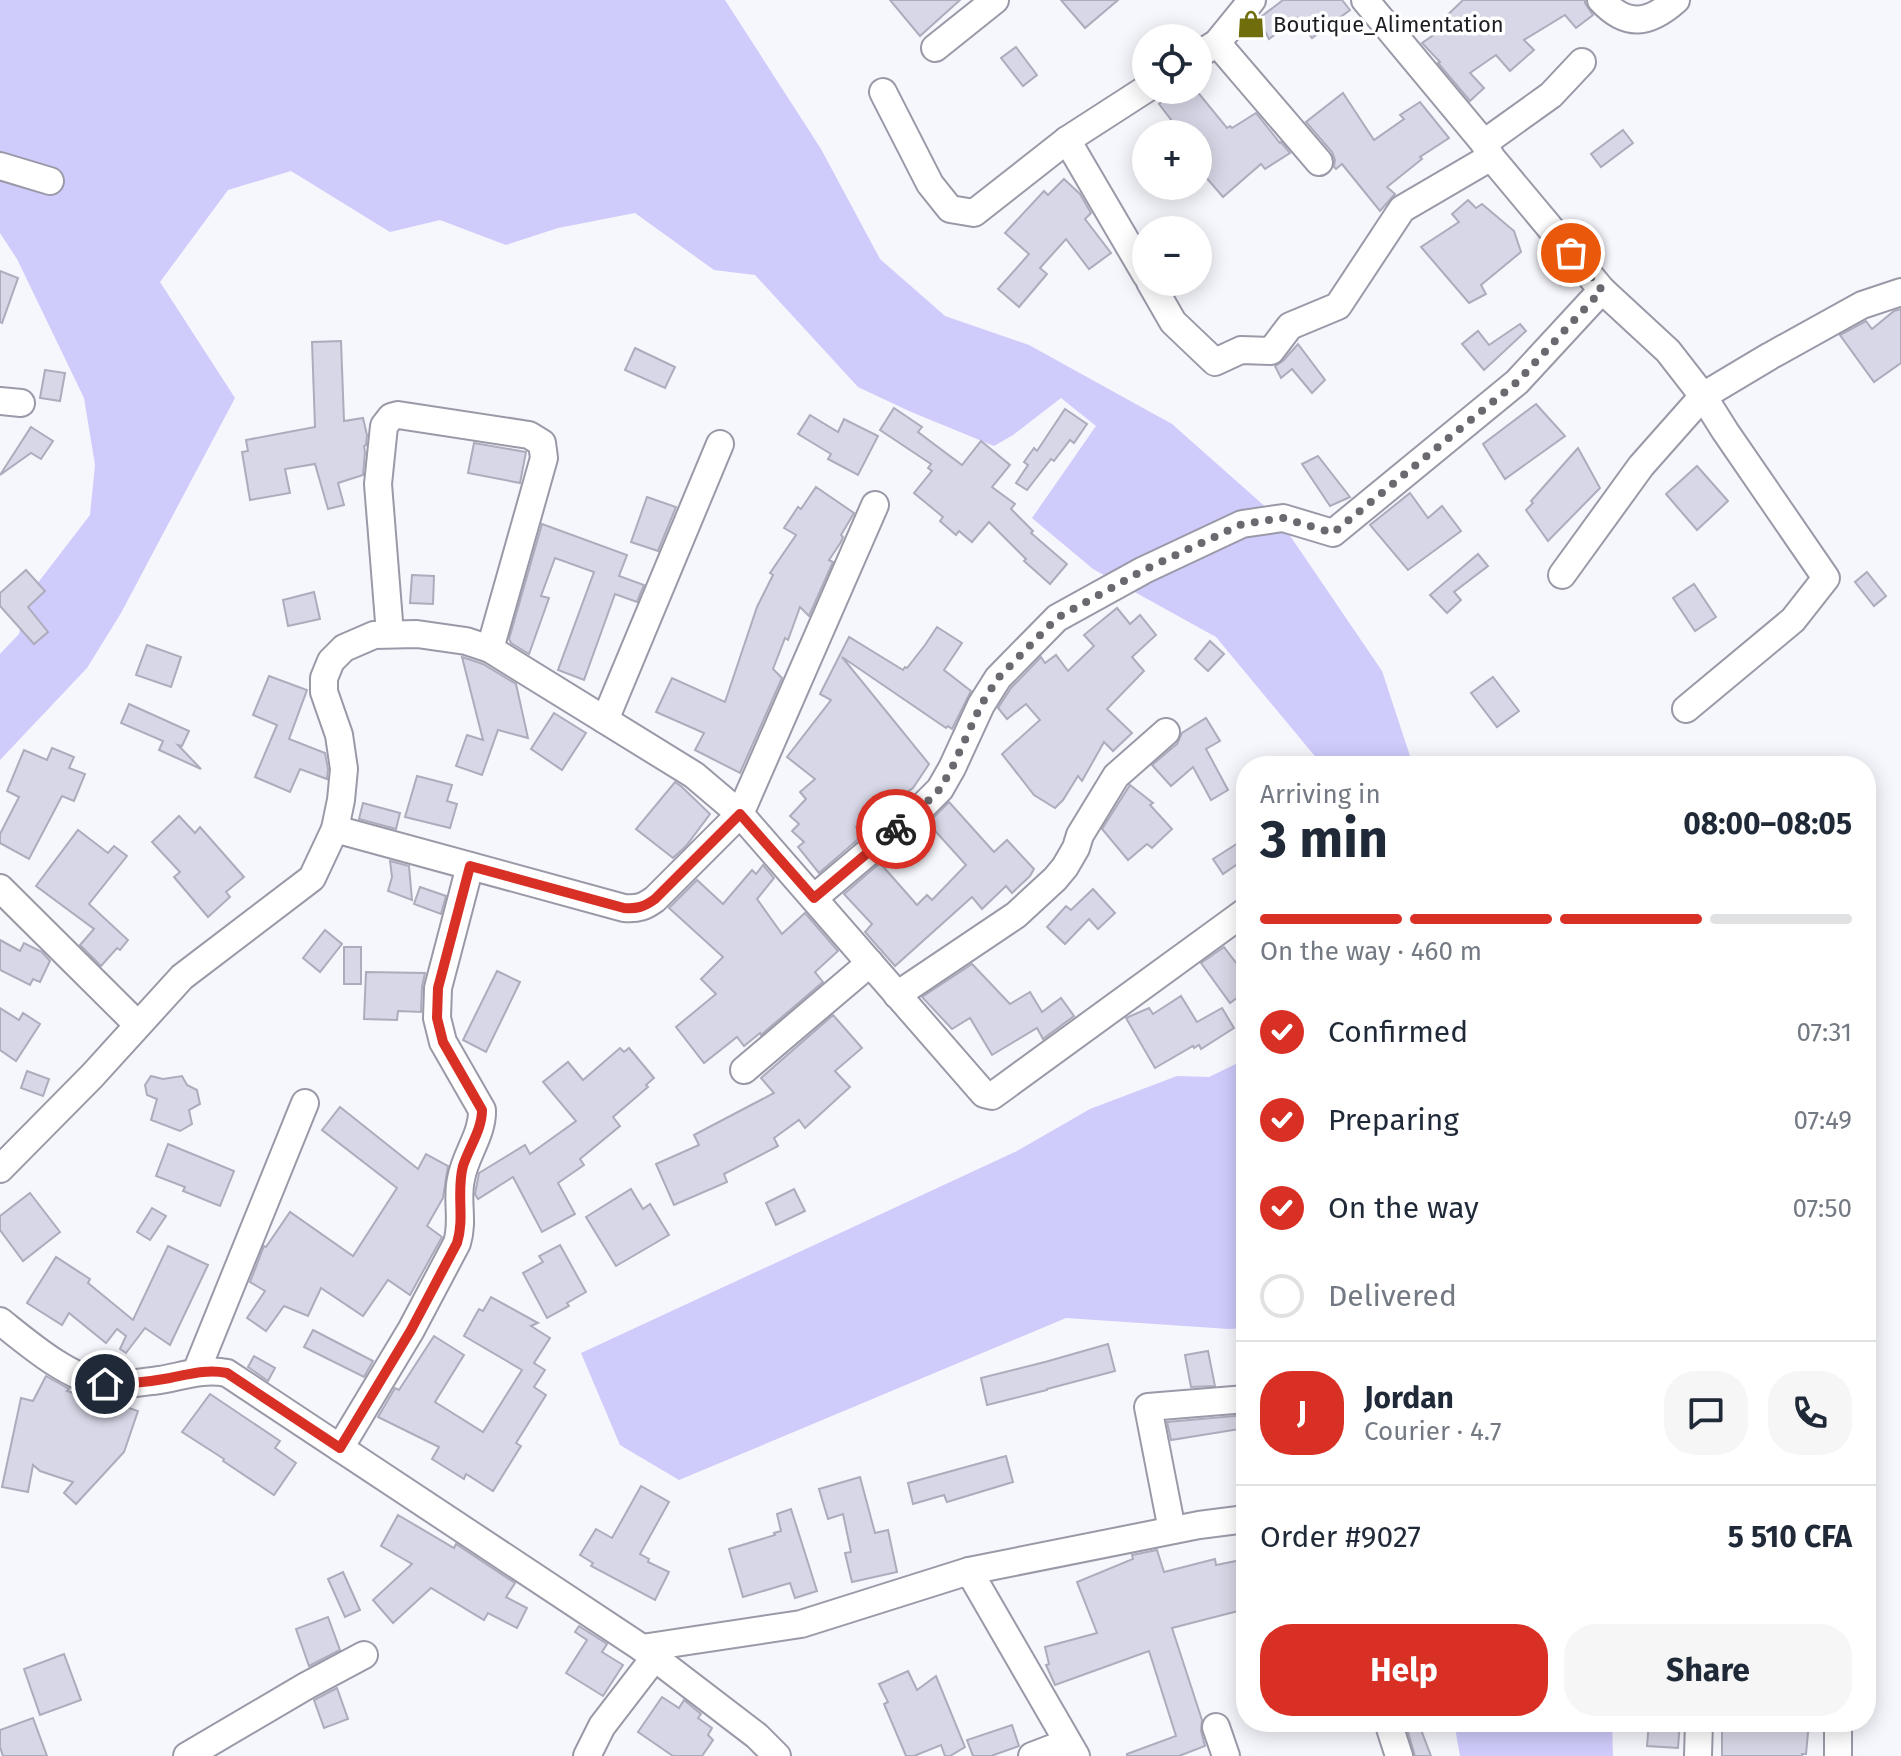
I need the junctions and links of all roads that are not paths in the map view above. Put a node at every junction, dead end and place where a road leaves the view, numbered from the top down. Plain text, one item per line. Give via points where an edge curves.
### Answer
1 (995, 0) edge
2 (1252, 0) edge
3 (1365, 0) edge
4 (1601, 0) edge
5 (1676, 0) edge
6 (1212, 44) edge
7 (935, 48) dead end
8 (1212, 54) edge
9 (1582, 62) dead end
10 (883, 92) dead end
11 (1132, 98) edge
12 (1067, 140) junction
13 (1488, 150) junction
14 (1319, 162) dead end
15 (0, 166) edge
16 (50, 181) dead end
17 (1132, 251) edge
18 (1602, 290) junction
19 (1901, 292) edge
20 (1158, 296) edge
21 (1703, 396) junction
22 (720, 444) dead end
23 (875, 505) dead end
24 (1562, 575) dead end
25 (390, 634) junction
26 (490, 649) junction
27 (1686, 709) dead end
28 (605, 720) junction
29 (1166, 732) dead end
30 (740, 814) junction
31 (335, 829) junction
32 (470, 866) junction
33 (0, 888) edge
34 (814, 898) junction
35 (1236, 918) edge
36 (870, 963) junction
37 (897, 995) junction
38 (138, 1025) junction
39 (744, 1070) dead end
40 (305, 1103) dead end
41 (0, 1169) edge
42 (0, 1321) edge
43 (196, 1372) junction
44 (1236, 1400) edge
45 (340, 1448) junction
46 (1236, 1520) edge
47 (1172, 1530) junction
48 (969, 1571) junction
49 (648, 1653) junction
50 (364, 1655) dead end
51 (1216, 1727) dead end
52 (1391, 1732) edge
53 (1699, 1732) edge
54 (1838, 1732) edge
55 (1071, 1749) edge
56 (187, 1756) edge
57 (587, 1756) edge
58 (777, 1756) edge
59 (1032, 1756) edge
60 (1226, 1756) edge
61 (1399, 1756) edge
62 (1698, 1756) edge
63 (1838, 1756) edge

1 - 7 street
2 - 6 street
3 - 13 street
4 - 5 street via 1627,19 1639,21 1662,13
8 - 14 street
9 - 13 street
10 - 12 street via 930,184 950,209 974,213
11 - 12 street
12 - 17 street
13 - 18 street
13 - 20 street via 1402,209 1338,306 1290,326 1271,351 1241,350 1215,362 1173,322
15 - 16 street
18 - 21 street via 1668,351
18 - 34 street via 1517,382 1333,533 1283,518 1242,524 1057,618 998,678 940,789
19 - 21 street via 1862,305
21 - 24 street via 1641,466
21 - 27 street via 1826,578 1793,620
22 - 28 street
23 - 30 street
25 - 26 street via 466,641
25 - 26 street via 378,484 384,426 398,415 529,435 542,443 544,458
25 - 31 street via 344,648 324,678 344,769
26 - 28 street
28 - 30 street via 694,775
29 - 37 street via 1116,776 1055,879 1016,915
30 - 32 street via 655,899 636,909
30 - 34 street
31 - 32 street
31 - 38 street via 312,878 182,977
32 - 45 street via 438,988 437,1018 443,1042 482,1110 460,1184 462,1229 411,1330
33 - 38 street
34 - 36 street
35 - 37 street via 992,1096 984,1094
36 - 37 street
36 - 39 street
38 - 41 street
40 - 43 street
42 - 43 street via 79,1377 105,1384
43 - 45 street via 227,1373
44 - 47 street via 1148,1407
45 - 49 street
46 - 47 street
47 - 48 street
48 - 49 street via 801,1624
48 - 55 street
49 - 57 street
49 - 58 street
50 - 56 street
51 - 60 street
52 - 61 street
53 - 62 street
54 - 63 street
55 - 59 street

